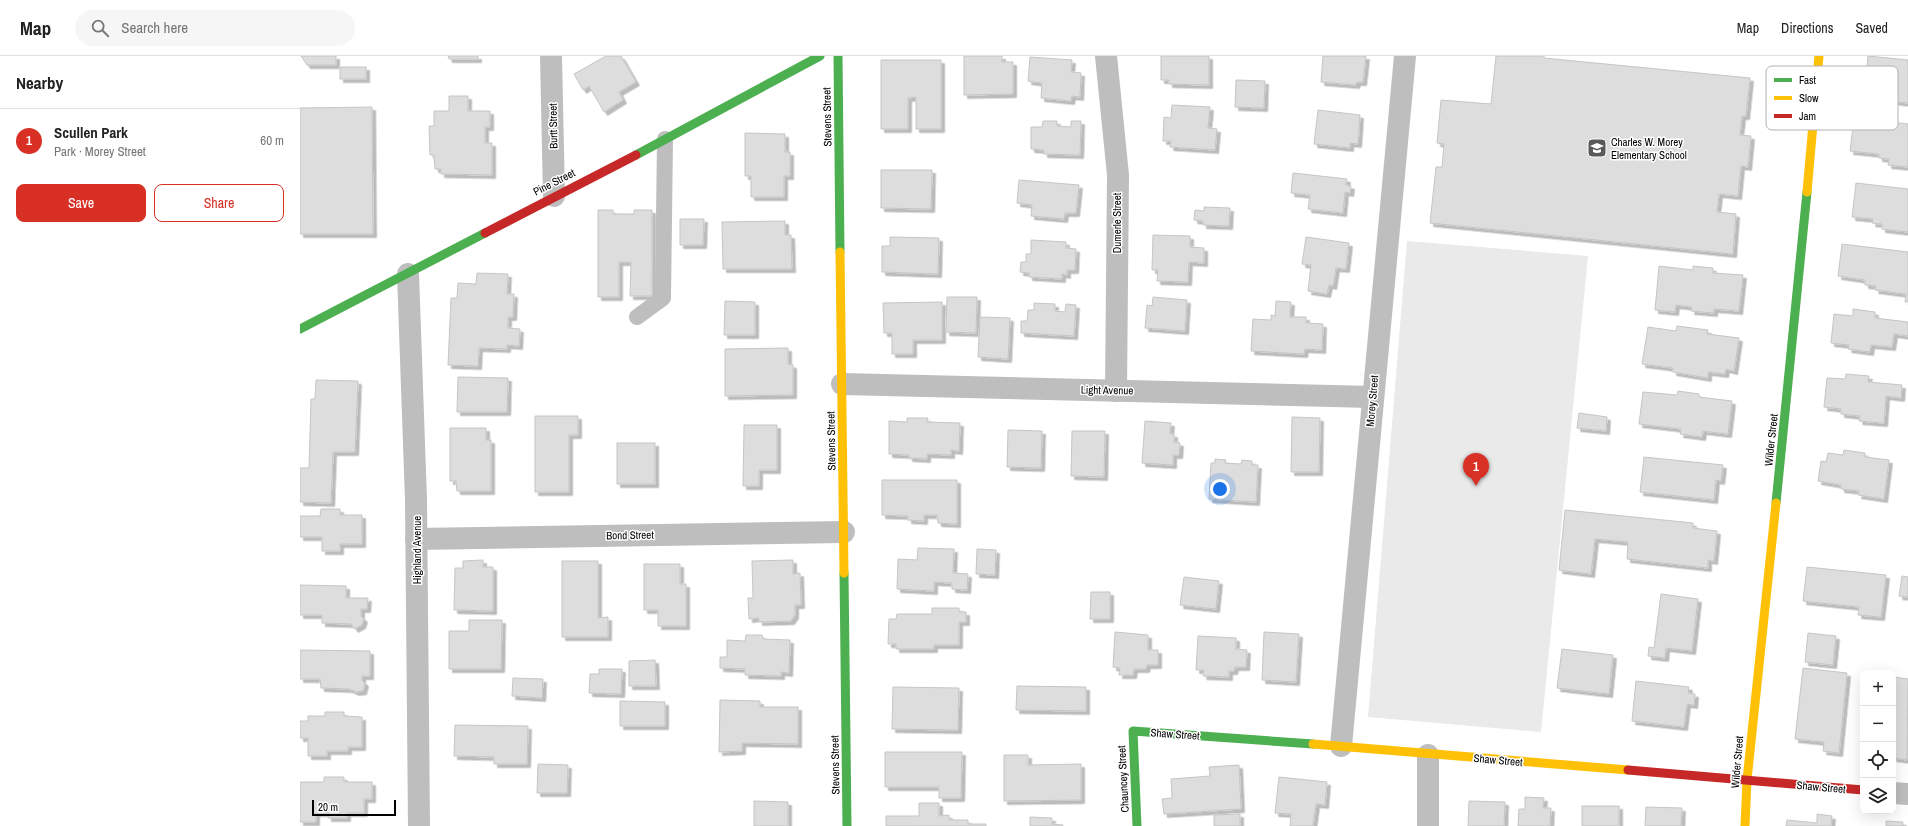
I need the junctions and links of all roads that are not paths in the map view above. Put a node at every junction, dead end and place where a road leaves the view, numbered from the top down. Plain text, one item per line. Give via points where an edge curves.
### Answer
1 (551, 56) edge
2 (820, 56) edge
3 (838, 56) edge
4 (1106, 56) edge
5 (1405, 56) edge
6 (1819, 56) edge
7 (1818, 66) edge
8 (1812, 130) edge
9 (665, 139) junction
10 (554, 196) junction
11 (408, 274) junction
12 (637, 317) dead end
13 (300, 329) edge
14 (842, 384) junction
15 (1116, 391) junction
16 (1372, 397) junction
17 (844, 532) junction
18 (416, 538) junction
19 (1132, 731) joint
20 (1342, 746) junction
21 (1428, 755) junction
22 (1747, 780) junction
23 (1860, 790) edge
24 (1896, 793) edge
25 (1908, 794) edge
26 (419, 826) edge
27 (847, 826) edge
28 (1137, 826) edge
29 (1428, 826) edge
30 (1745, 826) edge

1 - 10 street, Burtt Street
2 - 9 street, Pine Street
3 - 14 street, Stevens Street
4 - 15 street, Dumerle Street via 1118,175
5 - 16 street, Morey Street
6 - 7 street, Wilder Street
8 - 22 street, Wilder Street via 1792,355
9 - 10 street, Pine Street
9 - 12 lane via 664,298
10 - 11 street, Pine Street
11 - 13 street, Pine Street
11 - 18 street, Highland Avenue
14 - 15 street, Light Avenue
14 - 17 street, Stevens Street
15 - 16 street, Light Avenue
16 - 20 street, Morey Street
17 - 18 street, Bond Street
17 - 27 street, Stevens Street
18 - 26 street, Highland Avenue
19 - 20 street, Shaw Street
19 - 28 street, Chauncey Street
20 - 21 street, Shaw Street
21 - 22 street, Shaw Street
21 - 29 street
22 - 23 street, Shaw Street
22 - 30 street, Wilder Street
24 - 25 street

